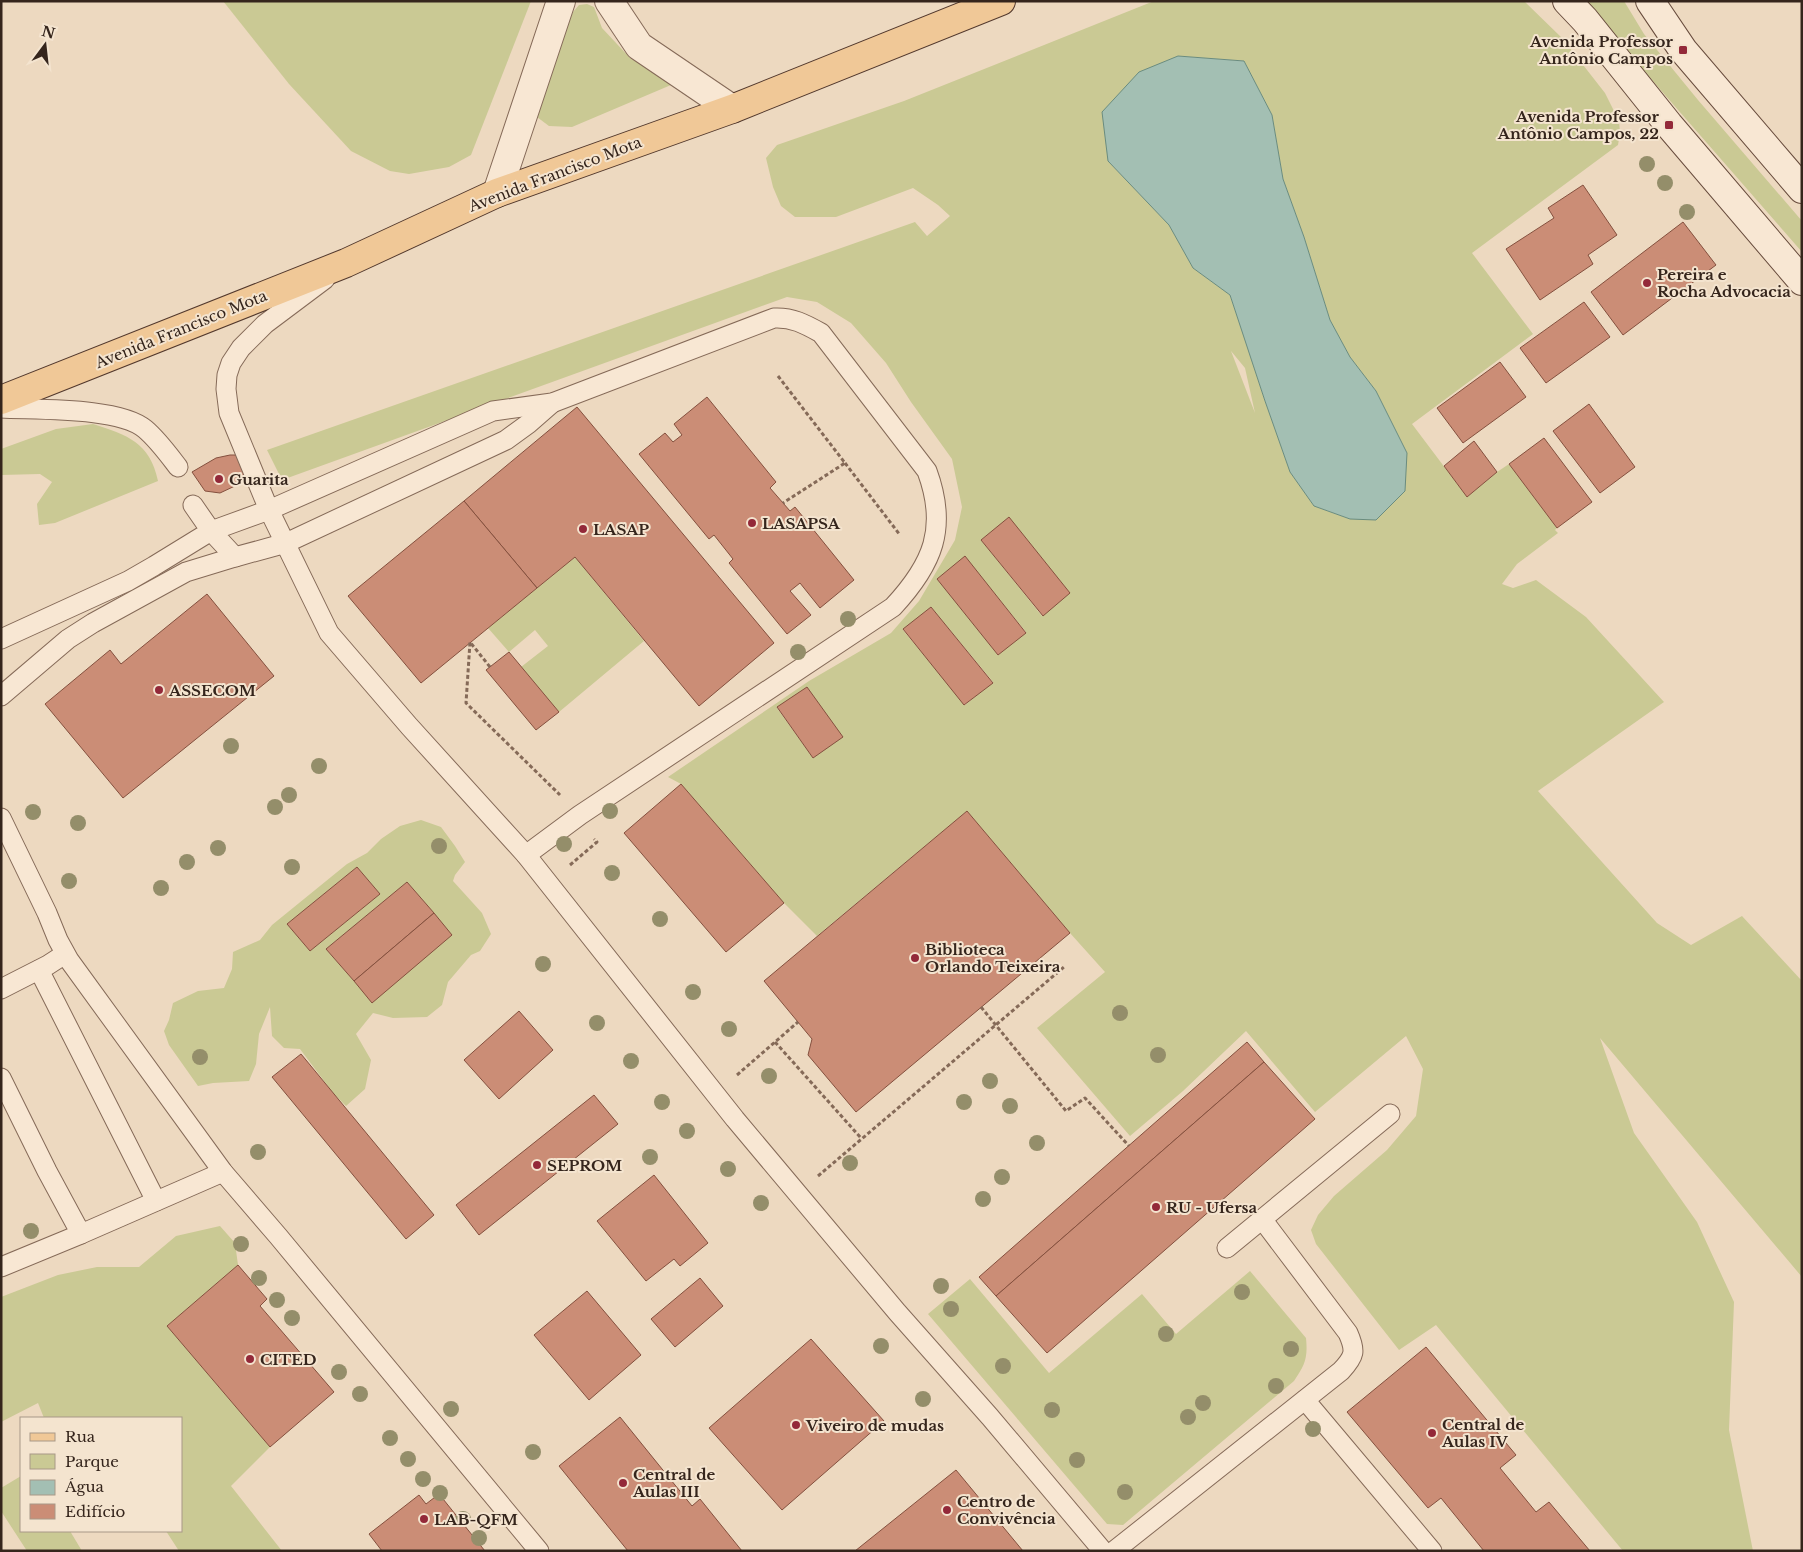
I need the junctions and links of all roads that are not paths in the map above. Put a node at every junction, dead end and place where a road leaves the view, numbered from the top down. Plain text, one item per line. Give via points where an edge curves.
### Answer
1 (561, 1) edge
2 (609, 1) edge
3 (1001, 1) edge
4 (1567, 1) edge
5 (1650, 1) edge
6 (732, 109) junction
7 (1802, 189) edge
8 (497, 193) junction
9 (346, 263) junction
10 (1802, 281) edge
11 (1, 400) edge
12 (552, 403) junction
13 (1, 408) edge
14 (178, 467) dead end
15 (193, 505) dead end
16 (268, 510) junction
17 (211, 531) junction
18 (286, 544) junction
19 (235, 556) junction
20 (1, 639) edge
21 (1, 696) edge
22 (1, 818) edge
23 (526, 855) junction
24 (66, 954) junction
25 (39, 970) junction
26 (1, 989) edge
27 (1, 1078) edge
28 (1390, 1114) dead end
29 (223, 1172) junction
30 (156, 1201) junction
31 (1262, 1219) junction
32 (81, 1234) junction
33 (1227, 1248) dead end
34 (1, 1268) edge
35 (1305, 1400) junction
36 (539, 1551) edge
37 (1103, 1551) edge
38 (1114, 1551) edge
39 (1432, 1551) edge

1 - 8 street
2 - 6 street via 639,46
3 - 6 main road, Avenida Francisco Mota
4 - 10 street
5 - 7 street via 1683,50
6 - 8 main road, Avenida Francisco Mota
8 - 9 main road, Avenida Francisco Mota
9 - 11 main road, Avenida Francisco Mota
9 - 16 lane via 266,324 241,348 230,364 226,389 229,413
12 - 16 lane via 493,411
12 - 18 lane via 506,440
12 - 23 lane via 774,318 793,319 821,333 927,471 934,490 938,525 924,566 893,607
13 - 14 lane via 84,412 134,422 155,439
15 - 17 lane
16 - 17 lane
16 - 18 lane
17 - 19 lane
17 - 20 lane via 128,580
18 - 19 lane
18 - 23 lane via 329,633
19 - 21 lane via 186,572 93,623 68,639
22 - 24 lane
23 - 37 lane via 742,1126
24 - 25 lane
24 - 29 lane
25 - 26 lane
25 - 30 lane
27 - 32 lane
28 - 31 lane
29 - 30 lane
29 - 36 lane
30 - 32 lane
31 - 33 lane
31 - 35 lane via 1348,1333 1353,1346 1353,1354 1342,1371
32 - 34 lane
35 - 38 lane
35 - 39 lane

